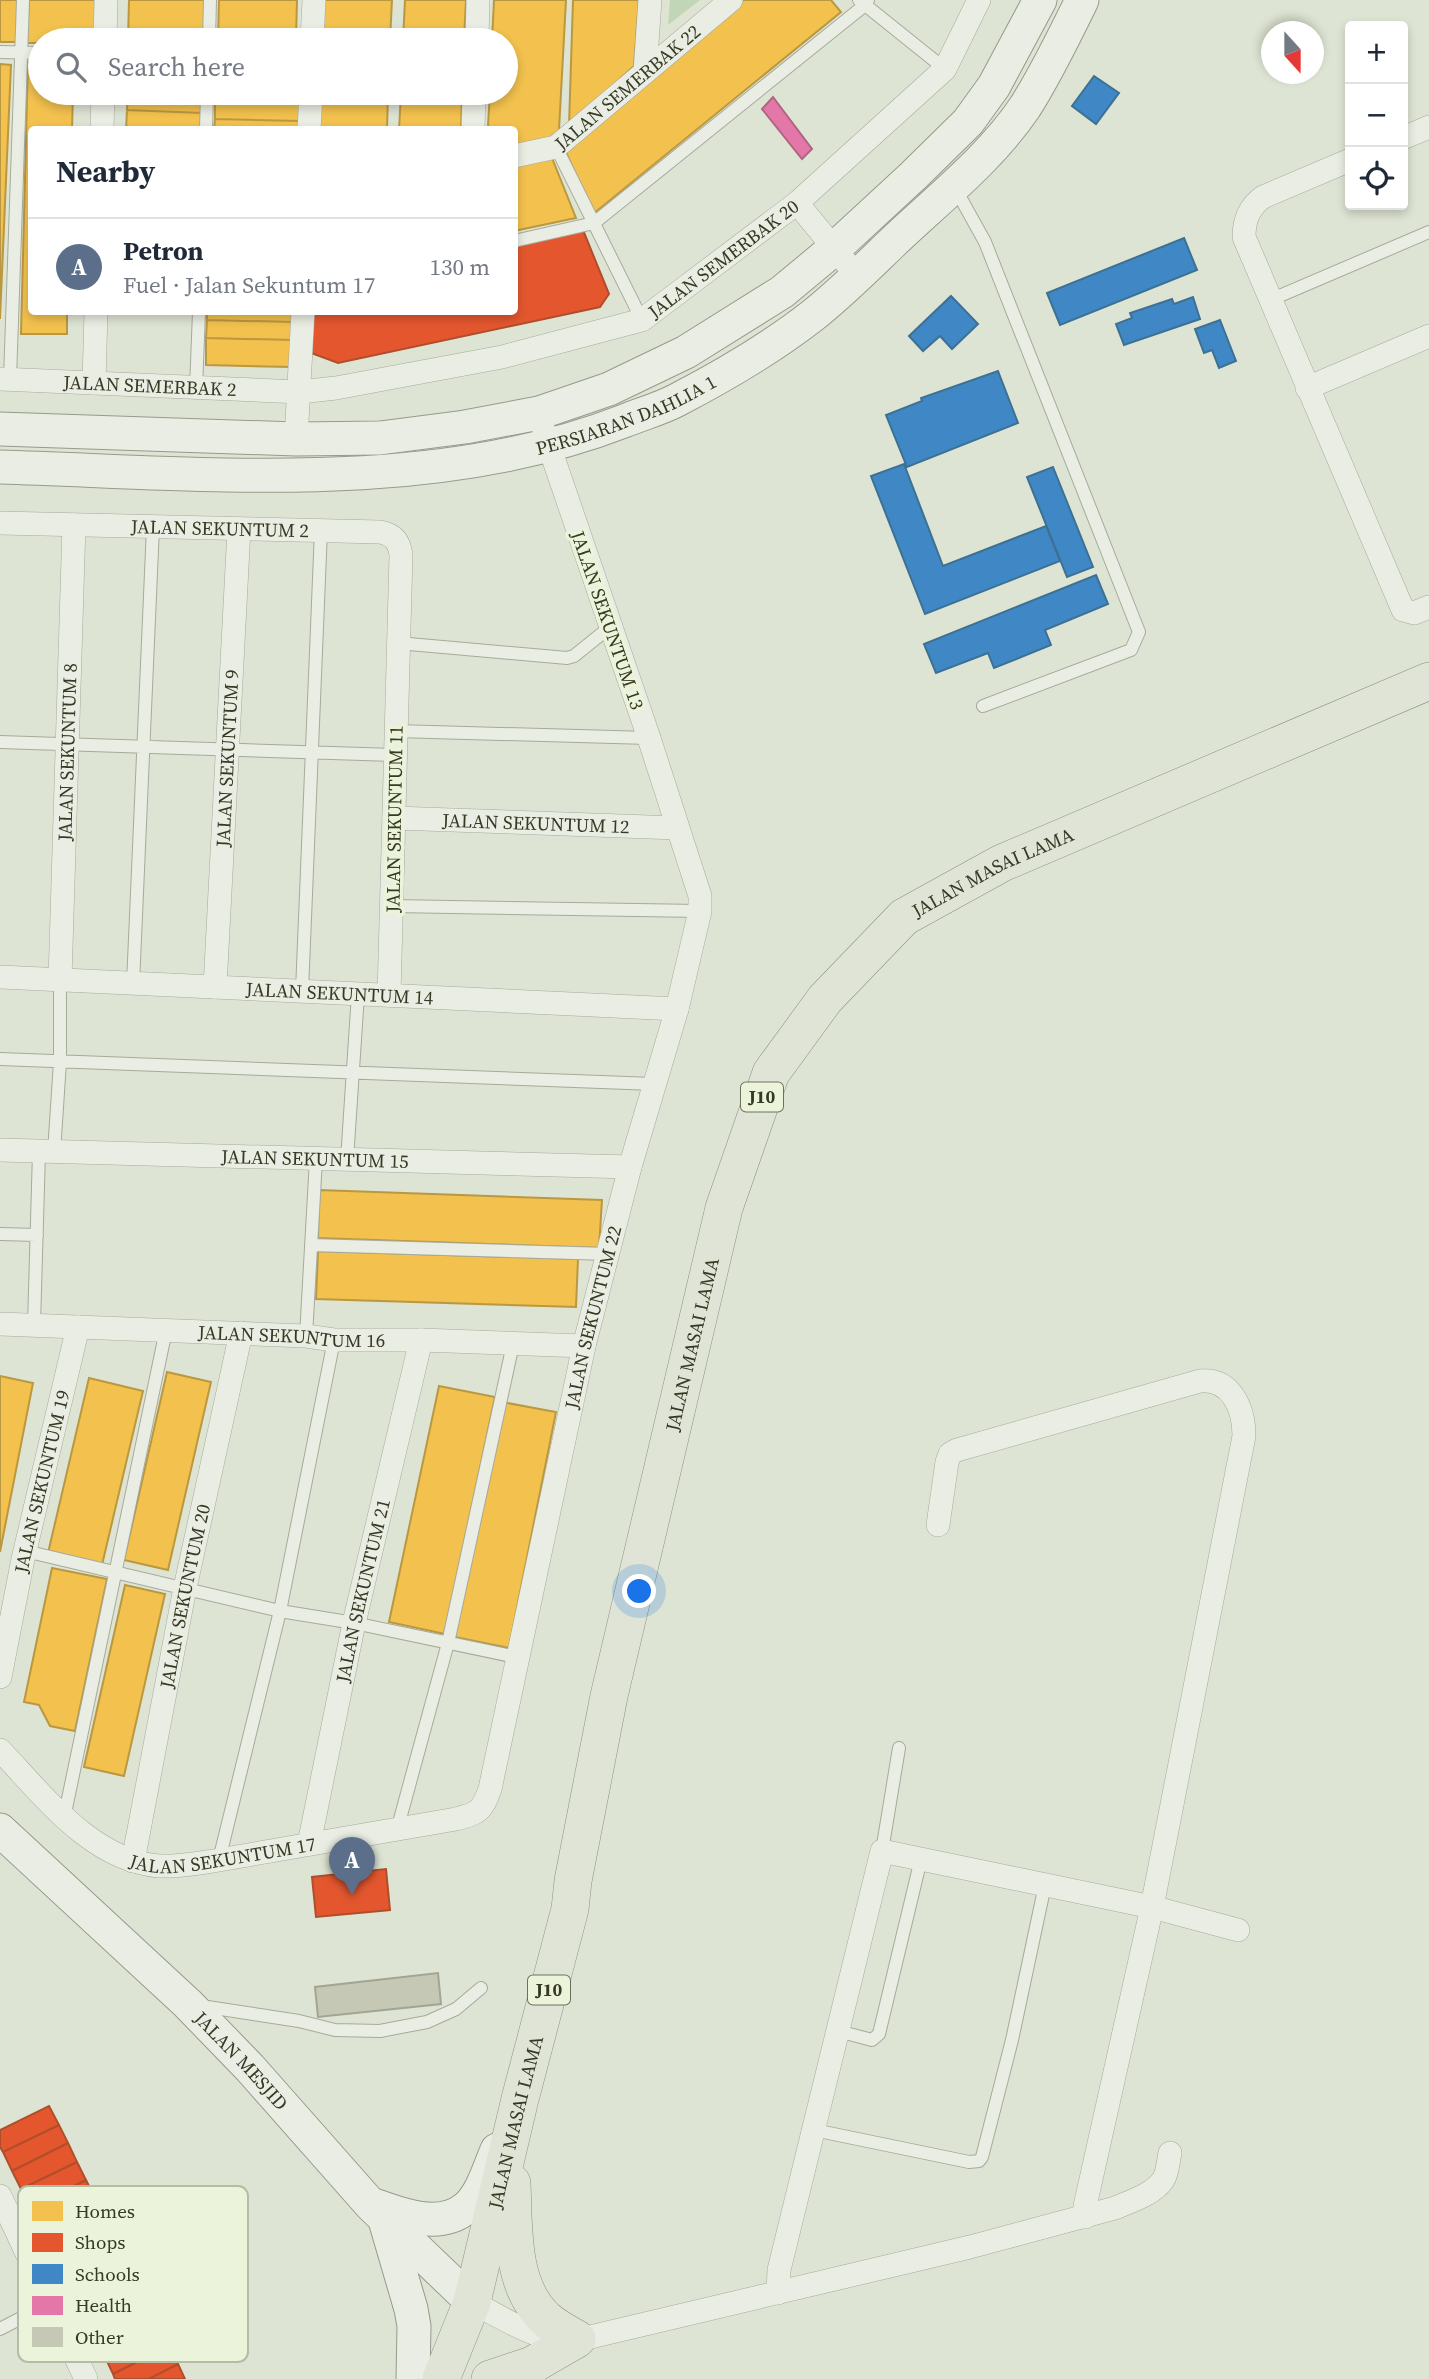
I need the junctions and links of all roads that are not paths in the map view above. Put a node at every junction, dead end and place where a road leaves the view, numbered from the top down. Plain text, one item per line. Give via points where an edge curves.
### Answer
1 (23, 0) edge
2 (106, 0) edge
3 (210, 0) edge
4 (314, 0) edge
5 (478, 0) edge
6 (650, 0) edge
7 (731, 0) edge
8 (979, 0) edge
9 (1040, 0) edge
10 (1082, 0) edge
11 (864, 2) edge
12 (105, 28) edge
13 (209, 28) edge
14 (313, 28) edge
15 (477, 28) edge
16 (0, 52) edge
17 (21, 52) junction
18 (28, 52) edge
19 (945, 69) junction
20 (645, 72) junction
21 (103, 105) edge
22 (207, 105) edge
23 (310, 105) edge
24 (474, 105) edge
25 (102, 126) edge
26 (206, 126) edge
27 (309, 126) edge
28 (473, 126) edge
29 (1429, 127) edge
30 (1408, 136) edge
31 (556, 147) junction
32 (518, 155) edge
33 (1345, 162) edge
34 (953, 185) junction
35 (797, 203) junction
36 (594, 223) junction
37 (1429, 232) edge
38 (518, 240) edge
39 (835, 248) junction
40 (857, 276) junction
41 (1270, 300) junction
42 (96, 315) edge
43 (199, 315) edge
44 (303, 315) edge
45 (642, 320) junction
46 (1429, 336) edge
47 (5, 379) edge
48 (94, 383) junction
49 (196, 388) junction
50 (1307, 388) junction
51 (300, 392) junction
52 (539, 412) junction
53 (0, 429) edge
54 (296, 439) junction
55 (548, 446) junction
56 (0, 467) edge
57 (0, 523) edge
58 (74, 525) junction
59 (153, 527) junction
60 (239, 529) junction
61 (321, 530) junction
62 (400, 583) joint
63 (1429, 607) edge
64 (610, 627) junction
65 (398, 643) junction
66 (1429, 681) edge
67 (983, 706) dead end
68 (396, 731) junction
69 (649, 737) junction
70 (0, 743) edge
71 (68, 745) junction
72 (144, 747) junction
73 (227, 750) junction
74 (312, 753) junction
75 (394, 755) junction
76 (394, 818) junction
77 (678, 828) junction
78 (392, 906) junction
79 (700, 911) junction
80 (0, 977) edge
81 (60, 980) junction
82 (133, 984) junction
83 (215, 987) junction
84 (302, 991) junction
85 (358, 994) junction
86 (389, 995) junction
87 (677, 1009) junction
88 (0, 1059) edge
89 (60, 1062) junction
90 (352, 1072) junction
91 (654, 1084) junction
92 (0, 1150) edge
93 (47, 1152) junction
94 (316, 1159) junction
95 (347, 1160) junction
96 (630, 1167) junction
97 (0, 1234) edge
98 (37, 1235) junction
99 (311, 1245) junction
100 (608, 1254) junction
101 (0, 1324) edge
102 (34, 1325) junction
103 (78, 1327) junction
104 (166, 1330) junction
105 (241, 1333) junction
106 (306, 1336) junction
107 (334, 1340) junction
108 (421, 1340) junction
109 (513, 1344) junction
110 (584, 1346) junction
111 (938, 1525) dead end
112 (25, 1551) junction
113 (117, 1573) junction
114 (184, 1588) junction
115 (280, 1611) junction
116 (354, 1623) junction
117 (448, 1643) junction
118 (516, 1657) junction
119 (0, 1677) edge
120 (899, 1748) dead end
121 (0, 1750) edge
122 (481, 1809) joint
123 (64, 1818) junction
124 (0, 1829) edge
125 (397, 1830) junction
126 (309, 1844) junction
127 (881, 1851) junction
128 (921, 1859) junction
129 (219, 1860) junction
130 (133, 1861) junction
131 (1045, 1885) junction
132 (1152, 1908) junction
133 (1238, 1930) dead end
134 (481, 1988) dead end
135 (188, 2004) junction
136 (838, 2031) junction
137 (520, 2099) junction
138 (814, 2130) junction
139 (510, 2140) junction
140 (1170, 2153) dead end
141 (0, 2196) edge
142 (378, 2211) junction
143 (1085, 2217) junction
144 (18, 2235) edge
145 (778, 2293) junction
146 (471, 2302) junction
147 (18, 2320) edge
148 (0, 2329) edge
149 (577, 2339) junction
150 (78, 2362) edge
151 (86, 2379) edge
152 (413, 2379) edge
153 (441, 2379) edge
154 (490, 2379) edge

1 - 17 lane
2 - 12 street
3 - 13 lane
4 - 14 street
5 - 15 street
6 - 20 street
7 - 20 street, JALAN SEMERBAK 22
8 - 19 street, JALAN SEMERBAK 20
9 - 39 street, PERSIARAN DAHLIA 1 via 994,86 968,122
10 - 34 street, PERSIARAN DAHLIA 1 via 1025,107
11 - 19 lane
11 - 36 lane
16 - 17 lane
17 - 18 lane
17 - 47 lane
19 - 35 street, JALAN SEMERBAK 20
20 - 31 street, JALAN SEMERBAK 22
21 - 25 street
22 - 26 lane
23 - 27 street
24 - 28 street
29 - 30 street
31 - 32 street, JALAN SEMERBAK 22
31 - 36 lane
33 - 41 street via 1263,197 1247,214 1246,246
34 - 40 street, PERSIARAN DAHLIA 1
34 - 67 lane via 985,242 1139,632 1132,650
35 - 39 street
35 - 45 street, JALAN SEMERBAK 20
36 - 38 lane
36 - 45 lane
37 - 41 lane
39 - 40 street
39 - 52 street, PERSIARAN DAHLIA 1 via 782,292 686,352 609,389
40 - 55 street, PERSIARAN DAHLIA 1 via 771,344 675,401
41 - 50 street
42 - 48 street
43 - 49 lane
44 - 51 street
45 - 51 street, JALAN SEMERBAK 20 via 502,357
46 - 50 street
47 - 48 street, JALAN SEMERBAK 2
48 - 49 street, JALAN SEMERBAK 2
49 - 51 street, JALAN SEMERBAK 2
50 - 63 street via 1403,610 1414,613
51 - 54 street
52 - 54 street, PERSIARAN DAHLIA 1 via 380,438
52 - 55 street, JALAN SEKUNTUM 13
53 - 54 street, PERSIARAN DAHLIA 1
55 - 56 street, PERSIARAN DAHLIA 1 via 391,470 267,475
55 - 64 street, JALAN SEKUNTUM 13
57 - 58 street, JALAN SEKUNTUM 2
58 - 59 street, JALAN SEKUNTUM 2
58 - 71 street, JALAN SEKUNTUM 8
59 - 60 street, JALAN SEKUNTUM 2
59 - 72 lane
60 - 61 street, JALAN SEKUNTUM 2
60 - 73 street, JALAN SEKUNTUM 9
61 - 62 street, JALAN SEKUNTUM 2 via 389,534 400,546
61 - 74 lane
62 - 65 street, JALAN SEKUNTUM 11
64 - 65 lane via 567,658
64 - 69 street, JALAN SEKUNTUM 13
65 - 68 street, JALAN SEKUNTUM 11
66 - 137 main road, JALAN MASAI LAMA / J10 via 1002,863 904,917 825,999 771,1073 724,1208 609,1696 570,1909
68 - 69 lane
68 - 75 street, JALAN SEKUNTUM 11
69 - 77 street, JALAN SEKUNTUM 13
70 - 71 lane
71 - 72 lane
71 - 81 street, JALAN SEKUNTUM 8
72 - 73 lane
72 - 82 lane
73 - 74 lane
73 - 83 street, JALAN SEKUNTUM 9
74 - 75 lane
74 - 84 lane
75 - 76 street, JALAN SEKUNTUM 11
76 - 77 street, JALAN SEKUNTUM 12
76 - 78 street, JALAN SEKUNTUM 11
77 - 79 street, JALAN SEKUNTUM 22 via 700,896
78 - 79 lane
78 - 86 street, JALAN SEKUNTUM 11
79 - 87 street, JALAN SEKUNTUM 22
80 - 81 street, JALAN SEKUNTUM 14
81 - 82 street, JALAN SEKUNTUM 14
81 - 89 lane
82 - 83 street, JALAN SEKUNTUM 14
83 - 84 street, JALAN SEKUNTUM 14
84 - 85 street, JALAN SEKUNTUM 14
85 - 86 street, JALAN SEKUNTUM 14
85 - 90 lane
86 - 87 street, JALAN SEKUNTUM 14
87 - 91 street, JALAN SEKUNTUM 22
88 - 89 lane
89 - 90 lane
89 - 93 lane
90 - 91 lane
90 - 95 lane
91 - 96 street, JALAN SEKUNTUM 22
92 - 93 street, JALAN SEKUNTUM 15
93 - 94 street, JALAN SEKUNTUM 15
93 - 98 lane
94 - 95 street, JALAN SEKUNTUM 15
94 - 99 lane
95 - 96 street, JALAN SEKUNTUM 15
96 - 100 street, JALAN SEKUNTUM 22
97 - 98 lane
98 - 102 lane
99 - 100 lane
99 - 106 lane
100 - 110 street, JALAN SEKUNTUM 22
101 - 102 street, JALAN SEKUNTUM 16
102 - 103 street, JALAN SEKUNTUM 16
103 - 104 street, JALAN SEKUNTUM 16
103 - 112 street, JALAN SEKUNTUM 19
104 - 105 street, JALAN SEKUNTUM 16
104 - 113 lane
105 - 106 street, JALAN SEKUNTUM 16
105 - 114 street, JALAN SEKUNTUM 20
106 - 107 street, JALAN SEKUNTUM 16
107 - 108 street, JALAN SEKUNTUM 16
107 - 115 lane
108 - 109 street, JALAN SEKUNTUM 16
108 - 116 street, JALAN SEKUNTUM 21
109 - 110 street, JALAN SEKUNTUM 16
109 - 117 lane
110 - 118 street, JALAN SEKUNTUM 22
111 - 132 street via 947,1462 957,1450 1200,1381 1225,1387 1237,1400 1244,1436
112 - 113 lane
112 - 119 street, JALAN SEKUNTUM 19
113 - 114 lane
113 - 123 lane
114 - 115 lane
114 - 130 street, JALAN SEKUNTUM 20
115 - 116 lane
115 - 129 lane
116 - 117 lane
116 - 126 street, JALAN SEKUNTUM 21
117 - 118 lane
117 - 125 lane
118 - 122 street, JALAN SEKUNTUM 22 via 490,1789
120 - 127 lane
121 - 123 street, JALAN SEKUNTUM 17
122 - 125 street, JALAN SEKUNTUM 17 via 463,1818
123 - 130 street, JALAN SEKUNTUM 17
124 - 135 street, JALAN MESJID
125 - 126 street, JALAN SEKUNTUM 17
126 - 129 street, JALAN SEKUNTUM 17
127 - 128 street
127 - 136 street
128 - 131 street
128 - 136 lane via 879,2034 872,2040
129 - 130 street, JALAN SEKUNTUM 17 via 182,1866
131 - 132 street
131 - 138 lane via 1013,2040 979,2161
132 - 133 street
132 - 143 street
134 - 135 lane via 456,2010 427,2022 380,2031 335,2030
135 - 142 street, JALAN MESJID
136 - 138 street
137 - 139 main road, JALAN MASAI LAMA / J10
137 - 142 street via 480,2189 467,2207 437,2220
138 - 145 street via 779,2270
139 - 146 main road, JALAN MASAI LAMA / J10
139 - 149 main road via 515,2255 525,2287 545,2318
140 - 143 street via 1160,2184 1136,2199
141 - 144 street
142 - 146 street, JALAN MESJID
142 - 152 street via 411,2309
143 - 145 street
145 - 149 street
146 - 149 street via 528,2332
146 - 153 main road, JALAN MASAI LAMA / J10
147 - 148 lane
149 - 154 main road via 532,2365
150 - 151 street

